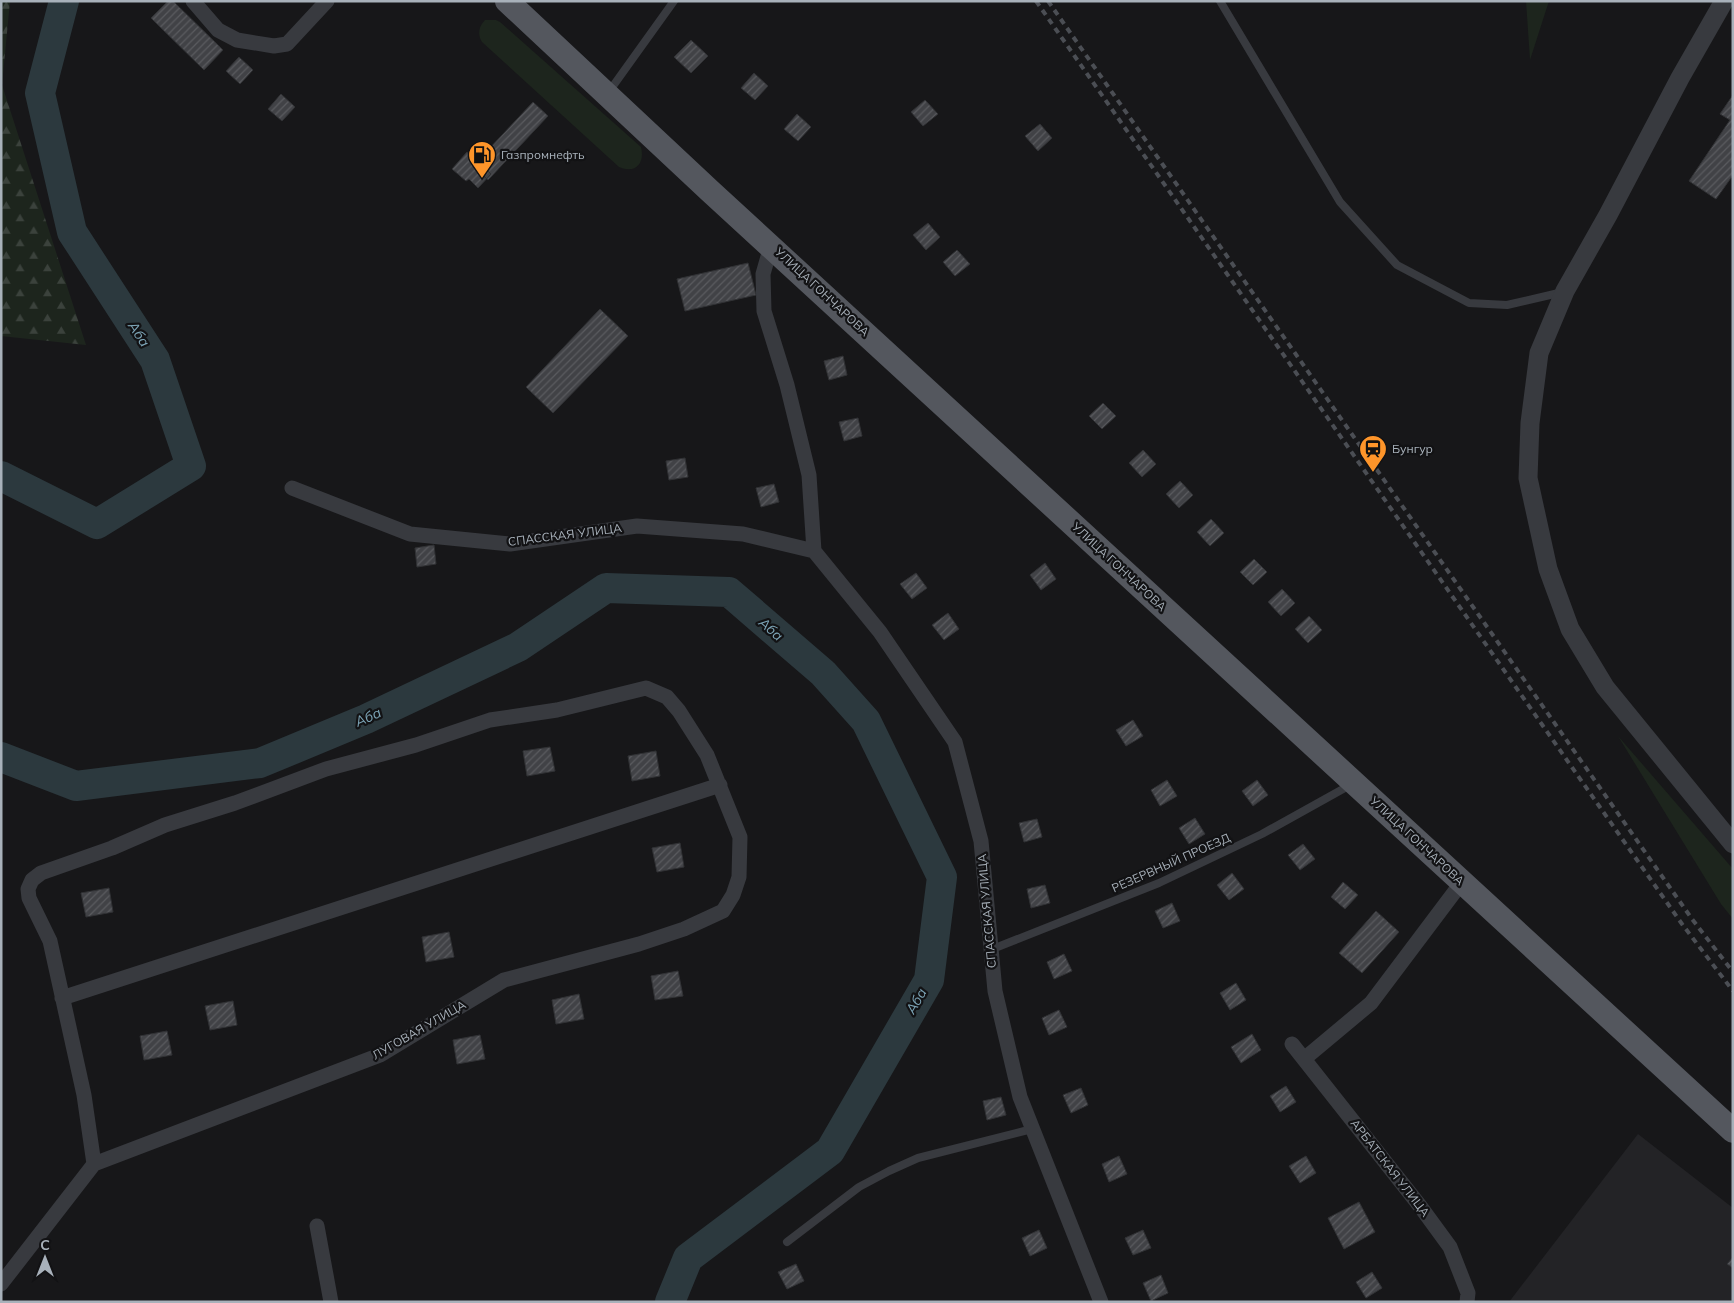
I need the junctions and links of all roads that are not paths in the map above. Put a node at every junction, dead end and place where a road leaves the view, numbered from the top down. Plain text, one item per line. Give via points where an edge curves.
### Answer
1 (193, 1) edge
2 (327, 1) edge
3 (508, 1) edge
4 (674, 1) edge
5 (1220, 1) edge
6 (1724, 1) edge
7 (607, 94) junction
8 (771, 246) junction
9 (1565, 292) junction
10 (292, 488) dead end
11 (814, 551) junction
12 (1354, 783) junction
13 (720, 785) junction
14 (1733, 844) edge
15 (1462, 882) junction
16 (990, 950) junction
17 (62, 998) junction
18 (1292, 1044) dead end
19 (1304, 1059) junction
20 (1032, 1129) junction
21 (1733, 1131) edge
22 (94, 1164) junction
23 (317, 1226) dead end
24 (787, 1242) dead end
25 (1, 1284) edge
26 (331, 1302) edge
27 (1101, 1302) edge
28 (1467, 1302) edge

1 - 2 street via 218,30 237,40 274,46 287,44
3 - 7 main road, УЛИЦА ГОНЧАРОВА
4 - 7 lane
5 - 9 lane via 1340,202 1397,265 1469,303 1507,305
6 - 9 street
7 - 8 main road, УЛИЦА ГОНЧАРОВА
8 - 11 street via 762,274 764,311 808,476
8 - 12 main road, УЛИЦА ГОНЧАРОВА
9 - 14 street via 1539,353 1530,423 1528,478 1548,568 1570,629 1605,687
10 - 11 street, СПАССКАЯ УЛИЦА via 410,534 510,544 637,526 743,534
11 - 16 street, СПАССКАЯ УЛИЦА via 880,632 955,742 981,841
12 - 15 main road, УЛИЦА ГОНЧАРОВА
12 - 16 lane, РЕЗЕРВНЫЙ ПРОЕЗД via 1262,834 1159,883
13 - 17 street
13 - 17 street, ЛУГОВАЯ УЛИЦА via 707,755 679,711 667,697 646,688 557,710 490,720 416,745 326,769 235,803 165,824 112,848 41,873 32,880 29,898 50,941
13 - 22 street, ЛУГОВАЯ УЛИЦА via 740,837 739,877 723,911 640,944 504,980 380,1055
15 - 19 street via 1371,1003
15 - 21 main road, УЛИЦА ГОНЧАРОВА
16 - 20 street, СПАССКАЯ УЛИЦА via 995,990 1020,1097
17 - 22 street, ЛУГОВАЯ УЛИЦА via 84,1095
18 - 19 street, АРБАТСКАЯ УЛИЦА
19 - 28 street, АРБАТСКАЯ УЛИЦА via 1450,1247 1468,1294
20 - 24 lane via 918,1158 889,1171 859,1187
20 - 27 street, СПАССКАЯ УЛИЦА
22 - 25 street
23 - 26 street

